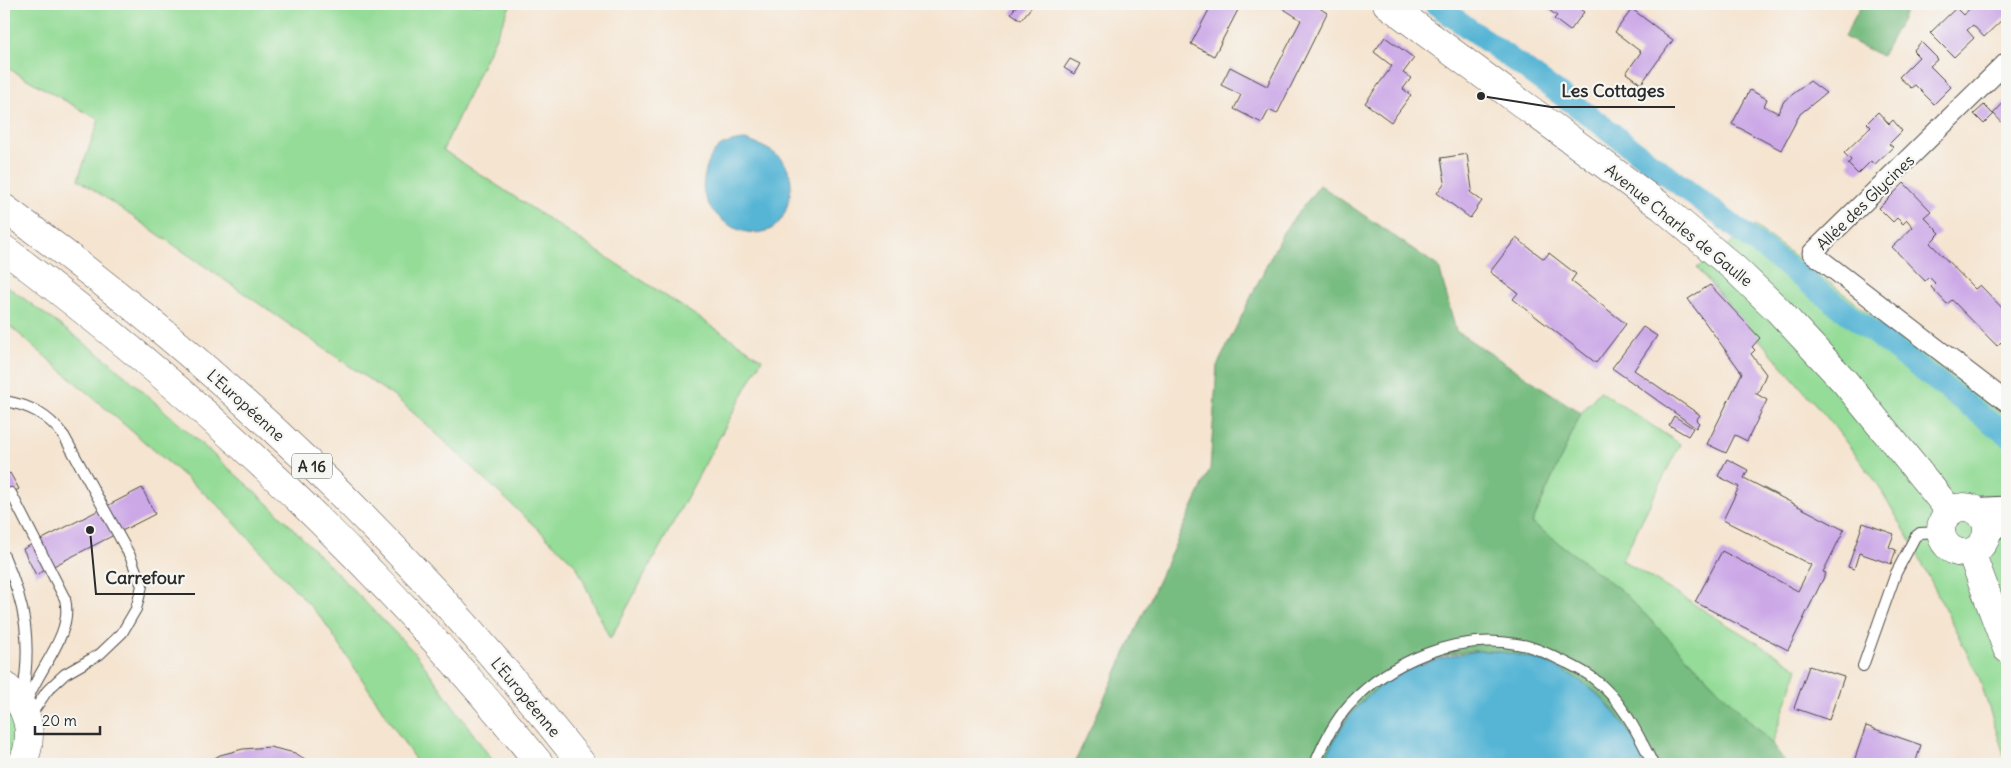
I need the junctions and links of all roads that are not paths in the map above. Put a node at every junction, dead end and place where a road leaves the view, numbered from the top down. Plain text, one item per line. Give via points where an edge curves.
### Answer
1 (1387, 4) edge
2 (2007, 62) edge
3 (4, 208) edge
4 (4, 249) edge
5 (4, 401) edge
6 (2007, 402) edge
7 (11, 493) dead end
8 (2007, 506) edge
9 (1953, 517) junction
10 (2007, 518) edge
11 (1978, 546) junction
12 (4, 556) edge
13 (2007, 649) edge
14 (448, 654) junction
15 (1863, 666) dead end
16 (19, 705) edge
17 (23, 764) edge
18 (524, 764) edge
19 (540, 764) edge
20 (582, 764) edge
21 (1315, 764) edge
22 (1653, 764) edge

1 - 9 main road, Avenue Charles de Gaulle via 1628,181 1734,268 1845,382
2 - 6 street, Allée des Glycines via 1812,253
3 - 20 main road, L'Européenne / A 16 via 144,316 302,456 433,590
4 - 14 main road, L'Européenne / A 16 via 133,350 244,448 345,545
5 - 16 lane via 39,411 64,436 130,556 142,586 136,609 122,633 100,654 66,674 46,691
7 - 16 lane via 67,607 63,630 33,687
8 - 9 street
9 - 11 main road, Avenue Charles de Gaulle via 1975,511 1983,518 1986,529
9 - 11 main road, Avenue Charles de Gaulle via 1944,543 1960,553
9 - 15 lane via 1915,536 1896,573
10 - 11 street
11 - 13 main road, Avenue Charles de Gaulle
12 - 16 lane via 17,587 26,625 28,663
14 - 18 main road
14 - 19 main road, L'Européenne / A 16
16 - 17 main road via 29,742
21 - 22 lane via 1337,721 1371,685 1396,667 1453,645 1484,641 1542,650 1593,678 1626,714

